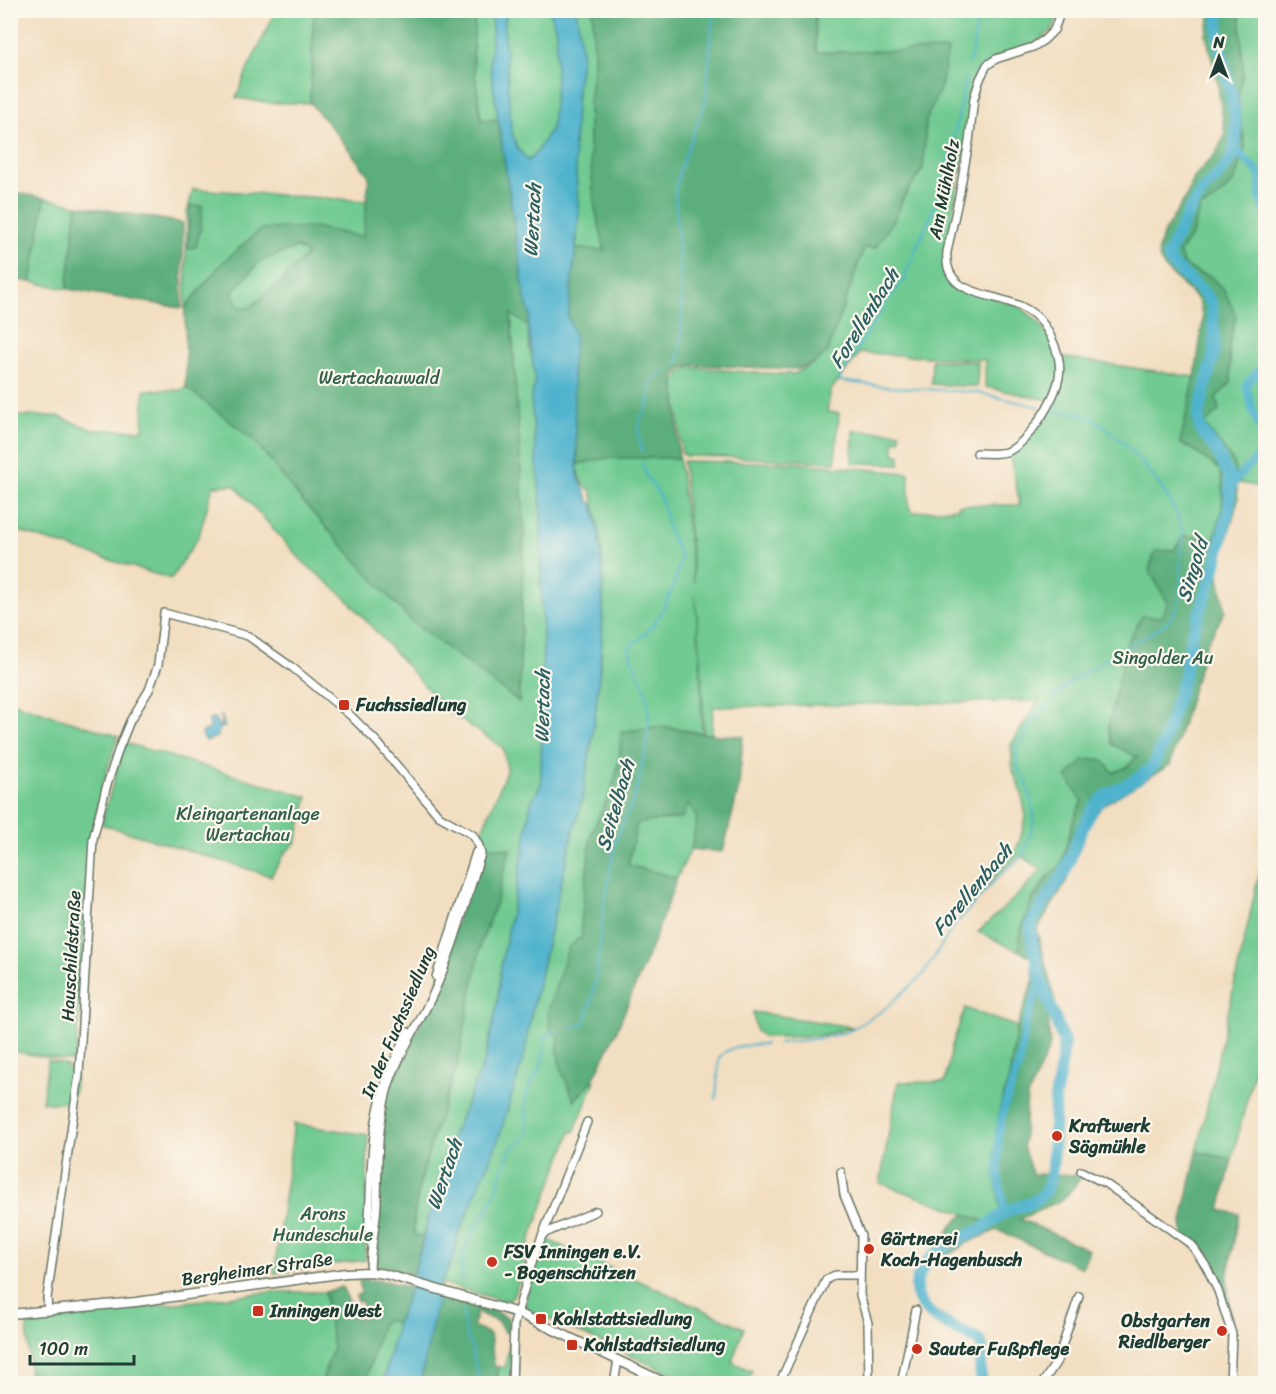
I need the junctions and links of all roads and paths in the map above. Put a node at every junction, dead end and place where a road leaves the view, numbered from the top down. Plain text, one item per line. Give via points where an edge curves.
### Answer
1 (1061, 10) edge
2 (977, 453) dead end
3 (165, 613) joint
4 (587, 1122) dead end
5 (1081, 1170) dead end
6 (841, 1172) dead end
7 (596, 1211) dead end
8 (543, 1234) junction
9 (370, 1272) junction
10 (859, 1275) junction
11 (1079, 1296) dead end
12 (916, 1310) dead end
13 (48, 1311) junction
14 (518, 1313) junction
15 (10, 1314) edge
16 (618, 1360) junction
17 (512, 1383) edge
18 (614, 1383) edge
19 (668, 1383) edge
20 (779, 1383) edge
21 (869, 1383) edge
22 (901, 1383) edge
23 (1042, 1383) edge
24 (1230, 1383) edge

1 - 2 street, Am Mühlholz via 1054,30 1044,40 987,65 974,98 947,252 948,270 966,289 1020,304 1042,322 1055,346 1060,374 1052,401 1020,442 1009,451
3 - 9 street, In der Fuchssiedlung via 248,636 293,668 377,742 439,816 473,836 479,846 481,854 447,959 386,1097 379,1128
3 - 13 street, Hauschildstraße via 158,665 119,748 93,838 79,1075
4 - 8 street
5 - 24 street via 1192,1245 1218,1291 1232,1334
6 - 10 street via 844,1195 861,1236
7 - 8 street
8 - 14 street
9 - 13 street, Bergheimer Straße
9 - 14 street, Bergheimer Straße
10 - 20 street via 835,1275 826,1280
10 - 21 street via 867,1323
11 - 23 street via 1057,1361
12 - 22 street
13 - 15 street, Bergheimer Straße
14 - 16 street, Bergheimer Straße
14 - 17 street via 514,1324
16 - 18 street
16 - 19 street, Bergheimer Straße

